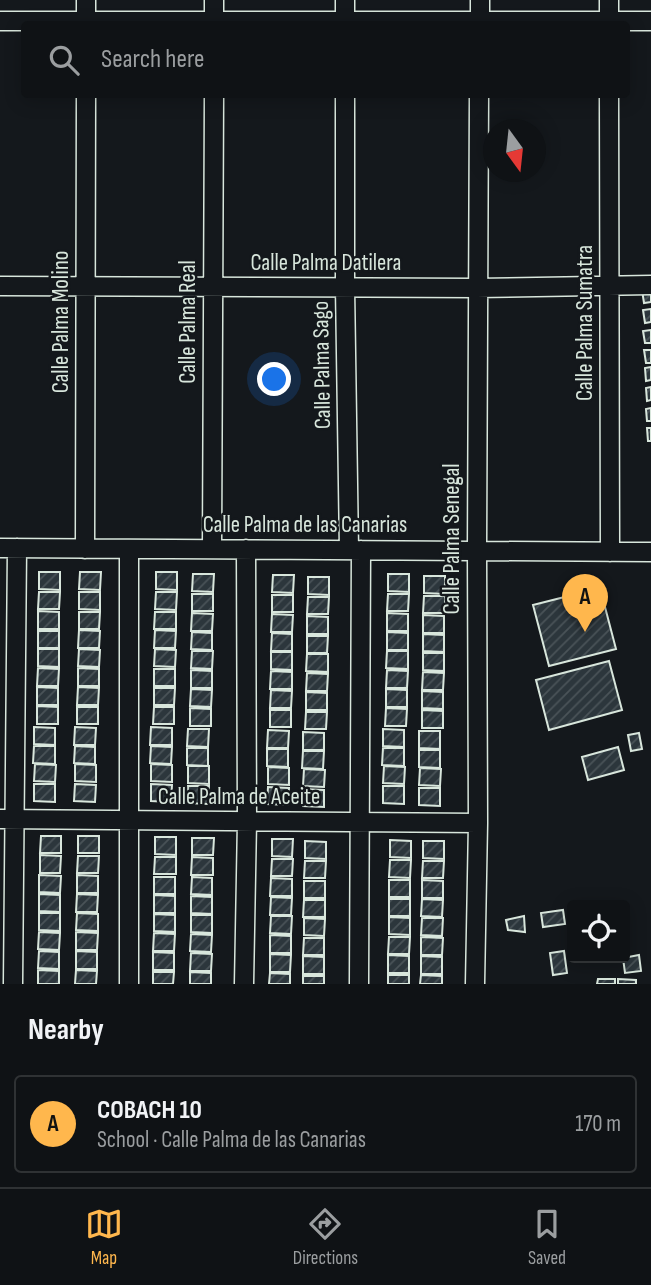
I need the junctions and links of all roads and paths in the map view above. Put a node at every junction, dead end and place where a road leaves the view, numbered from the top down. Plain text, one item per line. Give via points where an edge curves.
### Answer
1 (86, 0) edge
2 (214, 0) edge
3 (345, 0) edge
4 (480, 0) edge
5 (609, 0) edge
6 (0, 21) edge
7 (21, 21) edge
8 (86, 21) edge
9 (214, 21) edge
10 (345, 21) edge
11 (480, 21) edge
12 (609, 21) edge
13 (651, 21) edge
14 (630, 22) edge
15 (86, 98) edge
16 (214, 98) edge
17 (345, 98) edge
18 (479, 98) edge
19 (609, 98) edge
20 (610, 285) junction
21 (651, 285) edge
22 (0, 286) edge
23 (85, 287) junction
24 (213, 287) junction
25 (345, 287) junction
26 (477, 288) junction
27 (8, 548) edge
28 (85, 549) junction
29 (130, 549) junction
30 (212, 549) junction
31 (246, 550) junction
32 (355, 550) junction
33 (477, 551) junction
34 (610, 552) junction
35 (651, 552) edge
36 (7, 819) edge
37 (130, 820) junction
38 (247, 821) junction
39 (361, 822) junction
40 (478, 823) junction
41 (13, 984) edge
42 (129, 984) edge
43 (244, 984) edge
44 (359, 984) edge
45 (475, 984) edge

1 - 8 street
2 - 9 street
3 - 10 street
4 - 11 street
5 - 12 street
6 - 7 street
13 - 14 street
15 - 23 street, Calle Palma Molino
16 - 24 street, Calle Palma Real
17 - 25 street, Calle Palma Sago
18 - 26 street, Calle Palma Senegal
19 - 20 street, Calle Palma Sumatra
20 - 21 street, Calle Palma Datilera
20 - 26 street, Calle Palma Datilera
20 - 34 street, Calle Palma Sumatra
22 - 23 street, Calle Palma Datilera
23 - 24 street, Calle Palma Datilera
23 - 28 street, Calle Palma Molino
24 - 25 street, Calle Palma Datilera
24 - 30 street, Calle Palma Real
25 - 26 street, Calle Palma Datilera
25 - 32 street, Calle Palma Sago
26 - 33 street, Calle Palma Senegal
27 - 28 street, Calle Palma de las Canarias
27 - 36 street
28 - 29 street, Calle Palma de las Canarias
29 - 30 street, Calle Palma de las Canarias
29 - 37 street
30 - 31 street, Calle Palma de las Canarias
31 - 32 street, Calle Palma de las Canarias
31 - 38 street
32 - 33 street, Calle Palma de las Canarias
32 - 39 street, Calle Palma Sago
33 - 34 street, Calle Palma de las Canarias
33 - 40 street, Calle Palma Senegal
34 - 35 street, Calle Palma de las Canarias
36 - 37 street, Calle Palma de Aceite
36 - 41 street
37 - 38 street, Calle Palma de Aceite
37 - 42 street
38 - 39 street, Calle Palma de Aceite
38 - 43 street
39 - 40 street, Calle Palma de Aceite
39 - 44 street, Calle Palma Sago
40 - 45 street, Calle Palma Senegal

